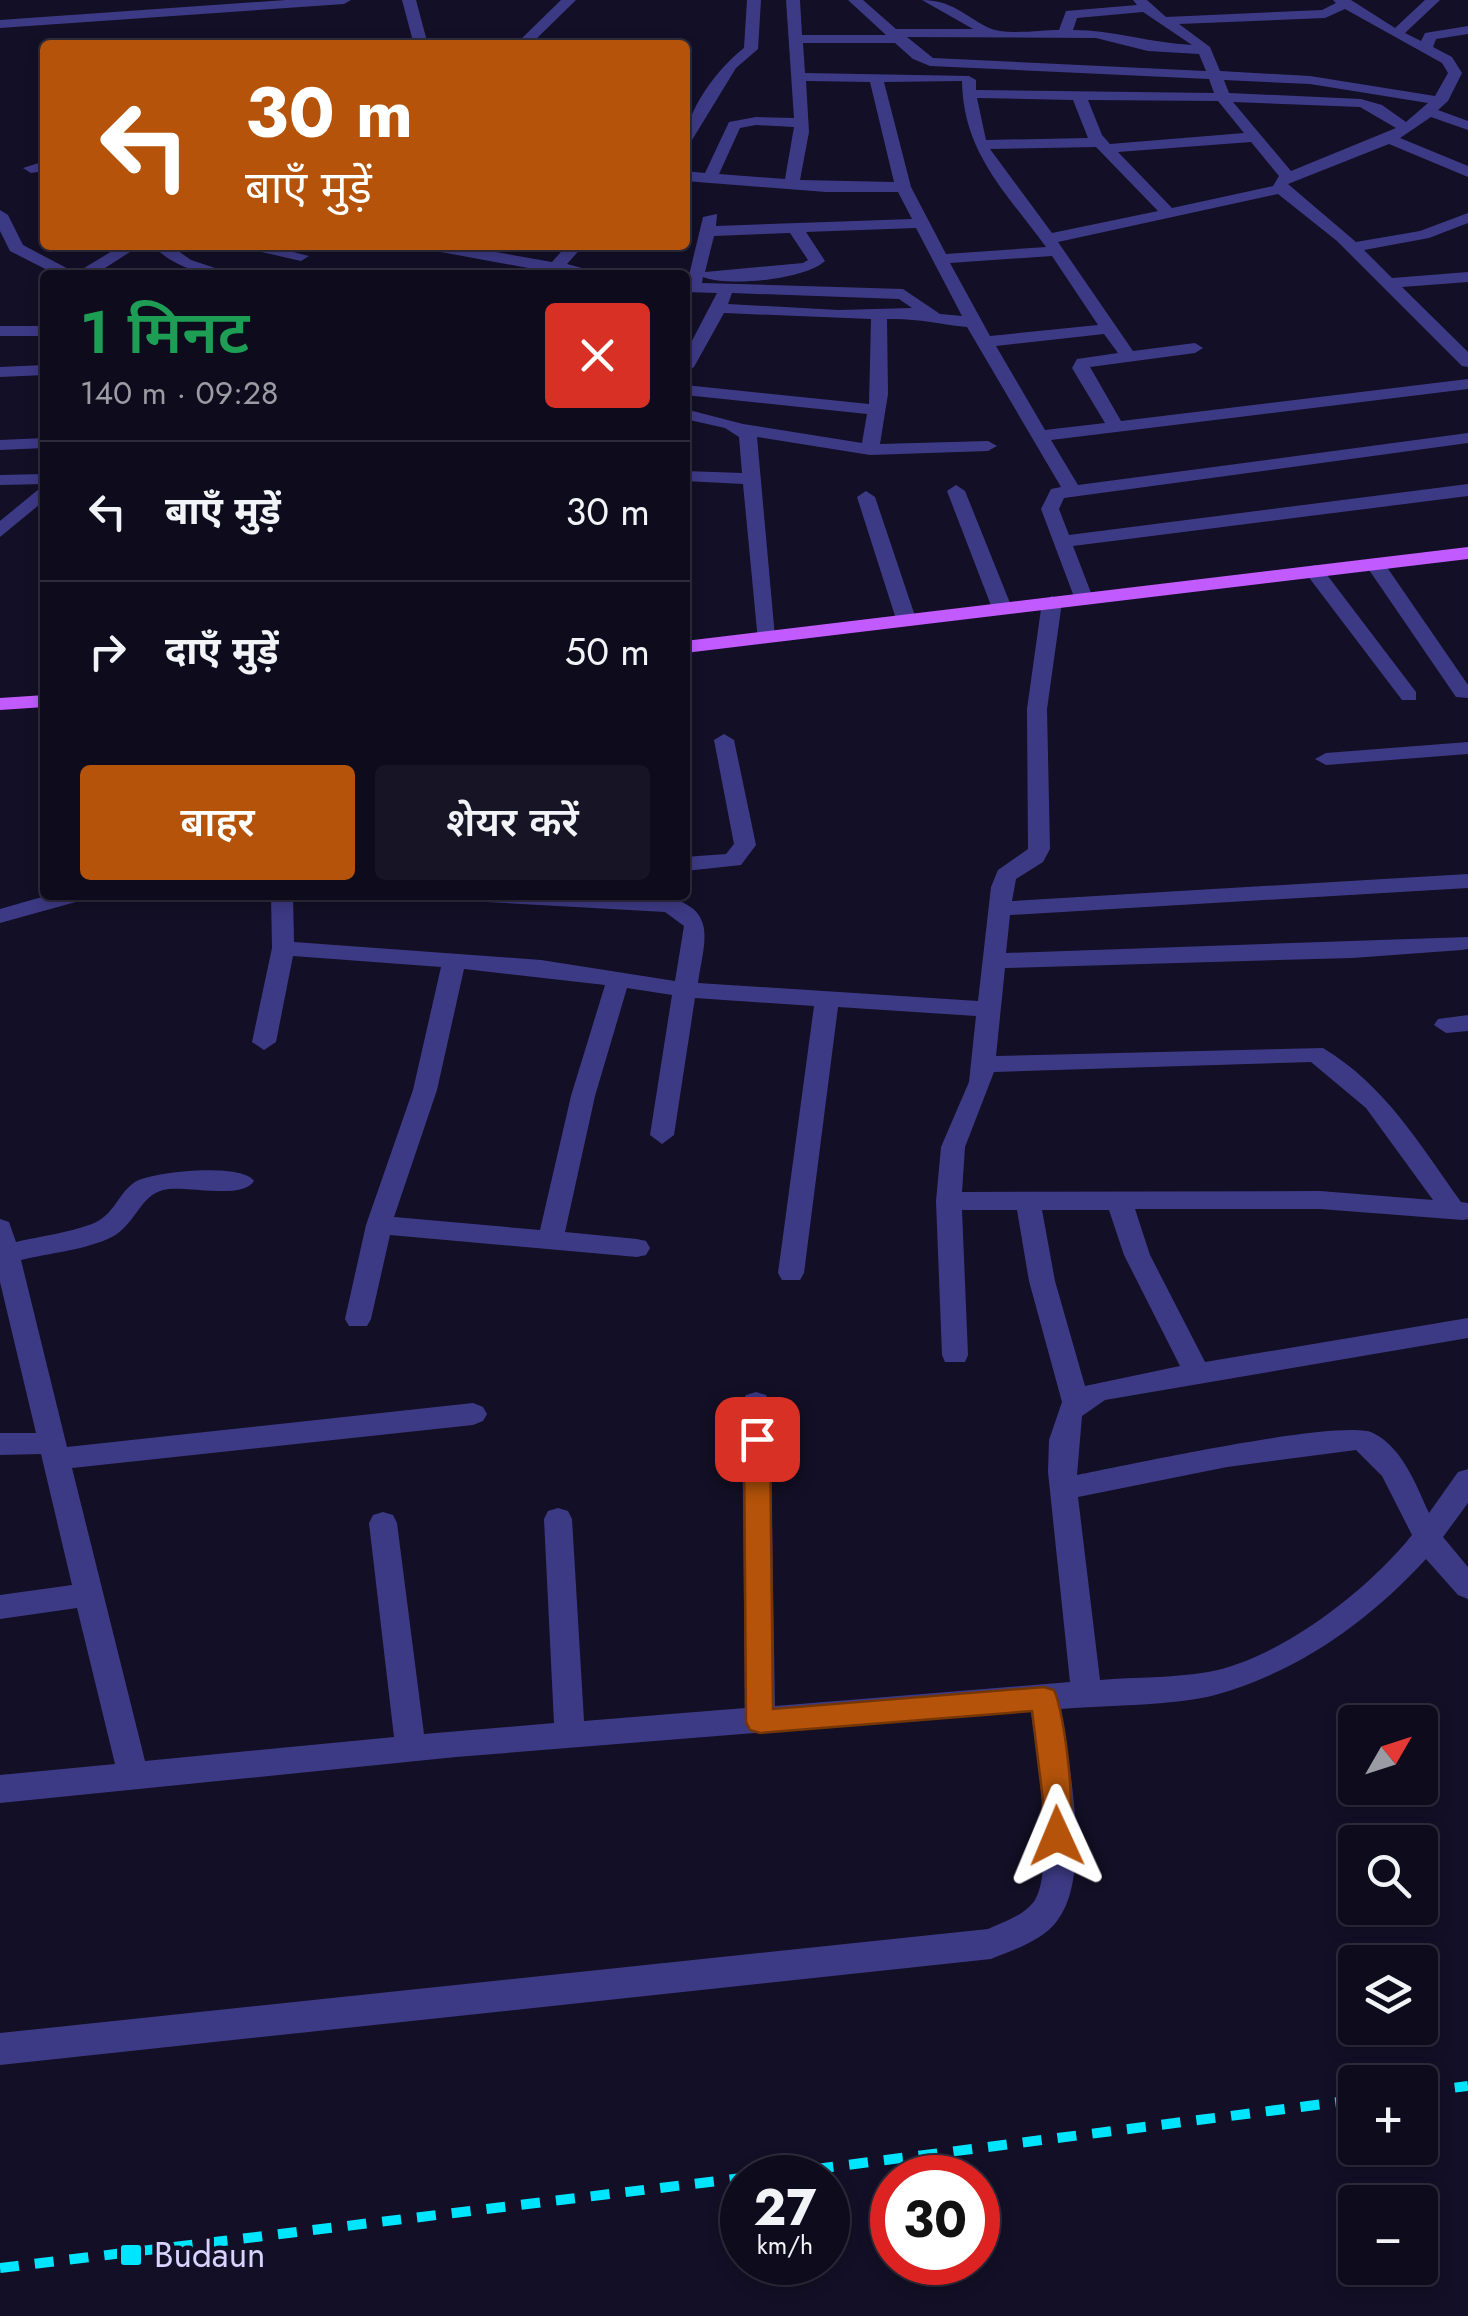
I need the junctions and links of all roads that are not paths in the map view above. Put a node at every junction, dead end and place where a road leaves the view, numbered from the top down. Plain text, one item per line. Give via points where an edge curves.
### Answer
1 (102, 0) edge
2 (344, 0) edge
3 (409, 0) edge
4 (569, 0) edge
5 (754, 0) edge
6 (793, 0) edge
7 (856, 0) edge
8 (929, 0) edge
9 (1432, 0) edge
10 (1343, 2) edge
11 (1142, 4) edge
12 (199, 5) edge
13 (101, 17) junction
14 (1163, 21) junction
15 (0, 24) edge
16 (1468, 30) edge
17 (986, 34) junction
18 (1065, 34) junction
19 (1396, 34) junction
20 (897, 36) junction
21 (420, 40) edge
22 (527, 40) edge
23 (797, 40) junction
24 (1426, 48) junction
25 (1205, 50) junction
26 (1212, 76) junction
27 (800, 78) junction
28 (876, 78) junction
29 (970, 80) junction
30 (1454, 85) edge
31 (1079, 96) junction
32 (1222, 97) junction
33 (802, 123) junction
34 (1468, 126) edge
35 (1405, 128) junction
36 (690, 132) edge
37 (1252, 137) junction
38 (1386, 138) junction
39 (980, 145) junction
40 (1102, 145) junction
41 (1468, 172) edge
42 (690, 176) edge
43 (710, 178) junction
44 (1285, 183) junction
45 (792, 184) junction
46 (903, 186) junction
47 (1170, 214) junction
48 (0, 215) edge
49 (1468, 218) edge
50 (921, 224) junction
51 (796, 229) junction
52 (5, 239) edge
53 (1051, 245) junction
54 (1353, 247) junction
55 (125, 250) edge
56 (167, 250) edge
57 (307, 250) edge
58 (490, 250) edge
59 (571, 250) edge
60 (940, 259) junction
61 (555, 268) junction
62 (59, 270) edge
63 (91, 270) edge
64 (210, 270) edge
65 (285, 270) edge
66 (469, 270) edge
67 (568, 270) edge
68 (1468, 277) edge
69 (691, 283) edge
70 (1389, 283) junction
71 (726, 290) junction
72 (718, 308) junction
73 (928, 313) junction
74 (879, 316) junction
75 (973, 322) junction
76 (1108, 328) junction
77 (40, 331) edge
78 (0, 332) edge
79 (985, 342) junction
80 (1195, 348) dead end
81 (1128, 356) junction
82 (690, 358) edge
83 (1468, 362) edge
84 (40, 370) edge
85 (0, 372) edge
86 (1468, 384) edge
87 (690, 391) edge
88 (877, 410) junction
89 (690, 415) edge
90 (1116, 427) junction
91 (740, 428) junction
92 (1042, 436) junction
93 (1468, 438) edge
94 (40, 443) edge
95 (0, 445) edge
96 (988, 446) dead end
97 (870, 450) junction
98 (690, 476) edge
99 (752, 478) junction
100 (40, 479) edge
101 (0, 480) edge
102 (1071, 488) junction
103 (1468, 490) edge
104 (956, 491) dead end
105 (40, 495) edge
106 (866, 497) dead end
107 (0, 531) edge
108 (1062, 542) junction
109 (1468, 553) edge
110 (1375, 564) junction
111 (1314, 571) junction
112 (1083, 598) junction
113 (1052, 602) junction
114 (1002, 608) junction
115 (906, 619) junction
116 (765, 637) junction
117 (690, 645) edge
118 (1463, 693) dead end
119 (1409, 696) dead end
120 (40, 701) edge
121 (0, 704) edge
122 (724, 740) dead end
123 (1468, 748) edge
124 (1326, 759) dead end
125 (690, 864) edge
126 (1468, 881) edge
127 (58, 900) edge
128 (282, 900) edge
129 (613, 900) edge
130 (1000, 909) junction
131 (0, 916) edge
132 (1462, 944) dead end
133 (283, 948) junction
134 (454, 960) junction
135 (994, 961) junction
136 (618, 980) junction
137 (686, 990) junction
138 (828, 999) junction
139 (989, 1008) junction
140 (264, 1042) dead end
141 (982, 1064) junction
142 (662, 1135) dead end
143 (241, 1180) dead end
144 (1028, 1200) junction
145 (1119, 1200) junction
146 (949, 1201) junction
147 (1460, 1210) edge
148 (380, 1225) junction
149 (3, 1241) edge
150 (550, 1241) junction
151 (636, 1248) dead end
152 (791, 1273) dead end
153 (7, 1286) edge
154 (358, 1319) dead end
155 (1468, 1328) edge
156 (955, 1355) dead end
157 (1197, 1373) junction
158 (756, 1402) dead end
159 (1076, 1403) junction
160 (473, 1414) dead end
161 (0, 1444) edge
162 (54, 1451) junction
163 (1468, 1480) edge
164 (1065, 1488) junction
165 (558, 1520) dead end
166 (383, 1523) dead end
167 (1428, 1540) junction
168 (1468, 1588) edge
169 (89, 1594) junction
170 (0, 1607) edge
171 (1087, 1695) junction
172 (1044, 1698) junction
173 (760, 1722) junction
174 (570, 1736) junction
175 (411, 1749) junction
176 (132, 1776) junction
177 (0, 1789) edge
178 (0, 2049) edge

1 - 13 street
2 - 12 street
3 - 21 street
4 - 22 street
5 - 36 street via 751,49 731,65
6 - 23 street
7 - 20 street
8 - 17 street
9 - 19 street
10 - 14 street via 1325,14
10 - 19 street
11 - 14 street
11 - 18 street via 1070,14
12 - 13 street
13 - 15 street
14 - 25 street
16 - 24 street via 1430,36
17 - 18 street
17 - 20 street
18 - 25 street
19 - 24 street
20 - 23 street
20 - 29 street via 924,60
23 - 27 street
24 - 30 street
25 - 26 street
26 - 29 street
26 - 30 street
26 - 32 street
27 - 28 street
27 - 33 street
28 - 29 street
28 - 46 street
29 - 31 street
29 - 39 street
30 - 34 street
30 - 35 street
31 - 32 street
31 - 40 street
32 - 35 street via 1369,104
32 - 37 street
33 - 43 street via 734,125
33 - 45 street
35 - 38 street
37 - 40 street
37 - 44 street
38 - 41 street
38 - 44 street
39 - 40 street
39 - 53 street
40 - 47 street
42 - 43 street
43 - 45 street
44 - 47 street
44 - 54 street
45 - 46 street
46 - 50 street
47 - 53 street
48 - 52 street
49 - 54 street via 1423,235
50 - 51 street
50 - 60 street
51 - 69 street via 710,224
51 - 69 street via 815,265
52 - 62 street
53 - 60 street
53 - 76 street
54 - 70 street
55 - 63 street
56 - 64 street
57 - 65 street
58 - 61 street
58 - 66 street
59 - 61 street
60 - 75 street
61 - 67 street
68 - 70 street
69 - 71 street
70 - 83 street
71 - 72 street
71 - 73 street via 902,294
72 - 74 street
72 - 82 street
73 - 74 street
73 - 75 street via 945,322
74 - 88 street
75 - 79 street
76 - 79 street
76 - 81 street
77 - 78 street
79 - 92 street
80 - 81 street
81 - 90 street via 1080,368
84 - 85 street
86 - 90 street
87 - 88 street
88 - 97 street
89 - 91 street
90 - 92 street
91 - 97 street
91 - 99 street via 750,444
92 - 102 street
93 - 102 street
94 - 95 street
96 - 97 street
98 - 99 street
99 - 116 street
100 - 101 street
102 - 108 street via 1051,499
103 - 108 street
104 - 114 street
105 - 107 street
106 - 115 street
108 - 112 street
109 - 110 main road
110 - 111 main road
110 - 118 street
111 - 112 main road
111 - 119 street
112 - 113 main road
113 - 114 main road
113 - 130 street via 1037,709 1039,849 1006,875
114 - 115 main road
115 - 116 main road
116 - 117 main road
120 - 121 main road
122 - 125 street via 746,845 733,860
123 - 124 street
126 - 130 street
127 - 131 street
128 - 133 street
129 - 137 street via 670,905 690,917 695,926
130 - 135 street
132 - 135 street
133 - 134 street
133 - 140 street
134 - 136 street
134 - 148 street via 425,1090
135 - 139 street
136 - 137 street
136 - 150 street
137 - 138 street
137 - 142 street
138 - 139 street
138 - 152 street
139 - 141 street
141 - 146 street via 982,1082 953,1146
141 - 147 street via 1315,1054 1367,1096
143 - 149 street via 149,1185 103,1230
144 - 145 street
144 - 146 street
144 - 159 street
145 - 147 street via 1320,1200
145 - 157 street via 1137,1255
146 - 156 street
148 - 150 street
148 - 154 street
149 - 153 street
150 - 151 street
153 - 162 street
155 - 157 street
157 - 159 street via 1092,1393
158 - 173 street
159 - 164 street via 1068,1415
160 - 162 street
161 - 162 street
162 - 169 street
163 - 167 street
164 - 167 street via 1227,1456 1360,1439 1376,1446 1389,1464
164 - 171 street
165 - 174 street
166 - 175 street
167 - 168 street
167 - 171 street via 1350,1612 1264,1667 1211,1684
169 - 170 street
169 - 176 street
171 - 172 street
172 - 173 street
172 - 178 street via 1058,1800 1050,1904 1035,1922 991,1944
173 - 174 street
174 - 175 street
175 - 176 street
176 - 177 street

